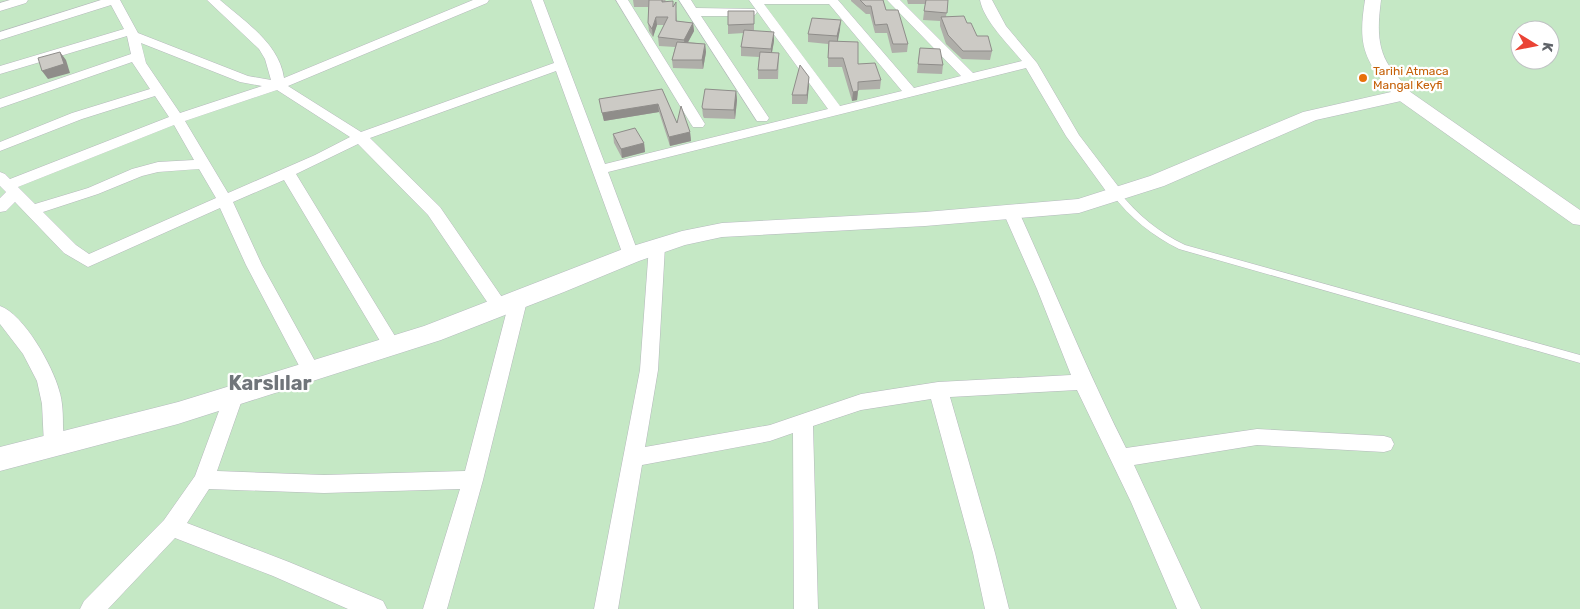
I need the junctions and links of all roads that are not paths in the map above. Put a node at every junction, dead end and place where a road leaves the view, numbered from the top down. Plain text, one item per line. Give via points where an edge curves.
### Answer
1 (22, 0) edge
2 (213, 0) edge
3 (484, 0) edge
4 (537, 0) edge
5 (622, 0) edge
6 (685, 0) edge
7 (832, 0) edge
8 (893, 0) edge
9 (986, 0) edge
10 (1373, 0) edge
11 (109, 1) edge
12 (759, 4) edge
13 (0, 6) edge
14 (693, 12) junction
15 (132, 33) junction
16 (0, 36) edge
17 (137, 56) junction
18 (1030, 63) junction
19 (560, 65) junction
20 (0, 70) edge
21 (969, 77) junction
22 (278, 85) junction
23 (158, 91) junction
24 (911, 93) junction
25 (1404, 95) junction
26 (0, 104) edge
27 (836, 110) junction
28 (762, 118) dead end
29 (177, 119) junction
30 (698, 124) dead end
31 (360, 137) junction
32 (0, 147) edge
33 (204, 164) junction
34 (599, 170) junction
35 (288, 172) junction
36 (8, 184) edge
37 (1116, 194) junction
38 (225, 201) junction
39 (0, 207) edge
40 (33, 210) junction
41 (1011, 212) junction
42 (1580, 219) edge
43 (657, 246) junction
44 (631, 255) junction
45 (509, 304) junction
46 (0, 312) edge
47 (392, 346) junction
48 (1580, 358) edge
49 (312, 372) junction
50 (1083, 382) junction
51 (938, 390) junction
52 (233, 396) junction
53 (803, 422) junction
54 (1384, 444) dead end
55 (54, 445) junction
56 (633, 458) junction
57 (1120, 458) junction
58 (0, 459) edge
59 (204, 480) junction
60 (473, 480) junction
61 (172, 527) junction
62 (92, 609) edge
63 (375, 609) edge
64 (435, 609) edge
65 (606, 609) edge
66 (806, 609) edge
67 (997, 609) edge
68 (1189, 609) edge

1 - 13 street
2 - 22 street via 269,52 278,72
3 - 22 street
4 - 19 street
5 - 30 street
6 - 14 street
7 - 12 street
7 - 24 street
8 - 21 street
9 - 18 street via 1001,28
10 - 25 main road via 1369,27 1371,46 1381,69
11 - 15 street
11 - 16 street
12 - 14 street
12 - 27 street
14 - 28 street
15 - 17 street
15 - 20 street
15 - 22 street via 245,79
17 - 23 street
17 - 26 street
18 - 21 street
18 - 37 street via 1073,136
19 - 31 street
19 - 34 street
21 - 24 street
22 - 29 street
22 - 31 street
23 - 29 street
23 - 32 street via 78,116
24 - 27 street
25 - 37 main road via 1310,116 1157,181
25 - 42 street
27 - 34 street
29 - 33 street
29 - 36 street
31 - 35 street
31 - 45 street via 434,211
33 - 38 street
33 - 40 street via 136,172 93,191
34 - 44 street
35 - 38 street
35 - 47 street
36 - 39 street
36 - 40 street
37 - 41 main road via 1079,206
37 - 48 lane via 1142,224 1182,247
38 - 40 street via 88,261 70,249
38 - 49 street via 254,265
41 - 43 main road via 722,230
41 - 50 street
43 - 44 main road
43 - 56 street via 649,370
44 - 45 main road
45 - 47 main road
45 - 60 street
46 - 55 street via 36,358 50,390
47 - 49 main road
49 - 52 main road
50 - 51 street
50 - 57 street
51 - 53 street via 861,402
51 - 67 street
52 - 55 main road via 178,414
52 - 59 street
53 - 56 street via 714,445
53 - 66 street
54 - 57 street via 1257,437
55 - 58 main road
56 - 65 street
57 - 68 street
59 - 60 street via 324,484
59 - 61 street
60 - 64 street
61 - 62 street
61 - 63 street

